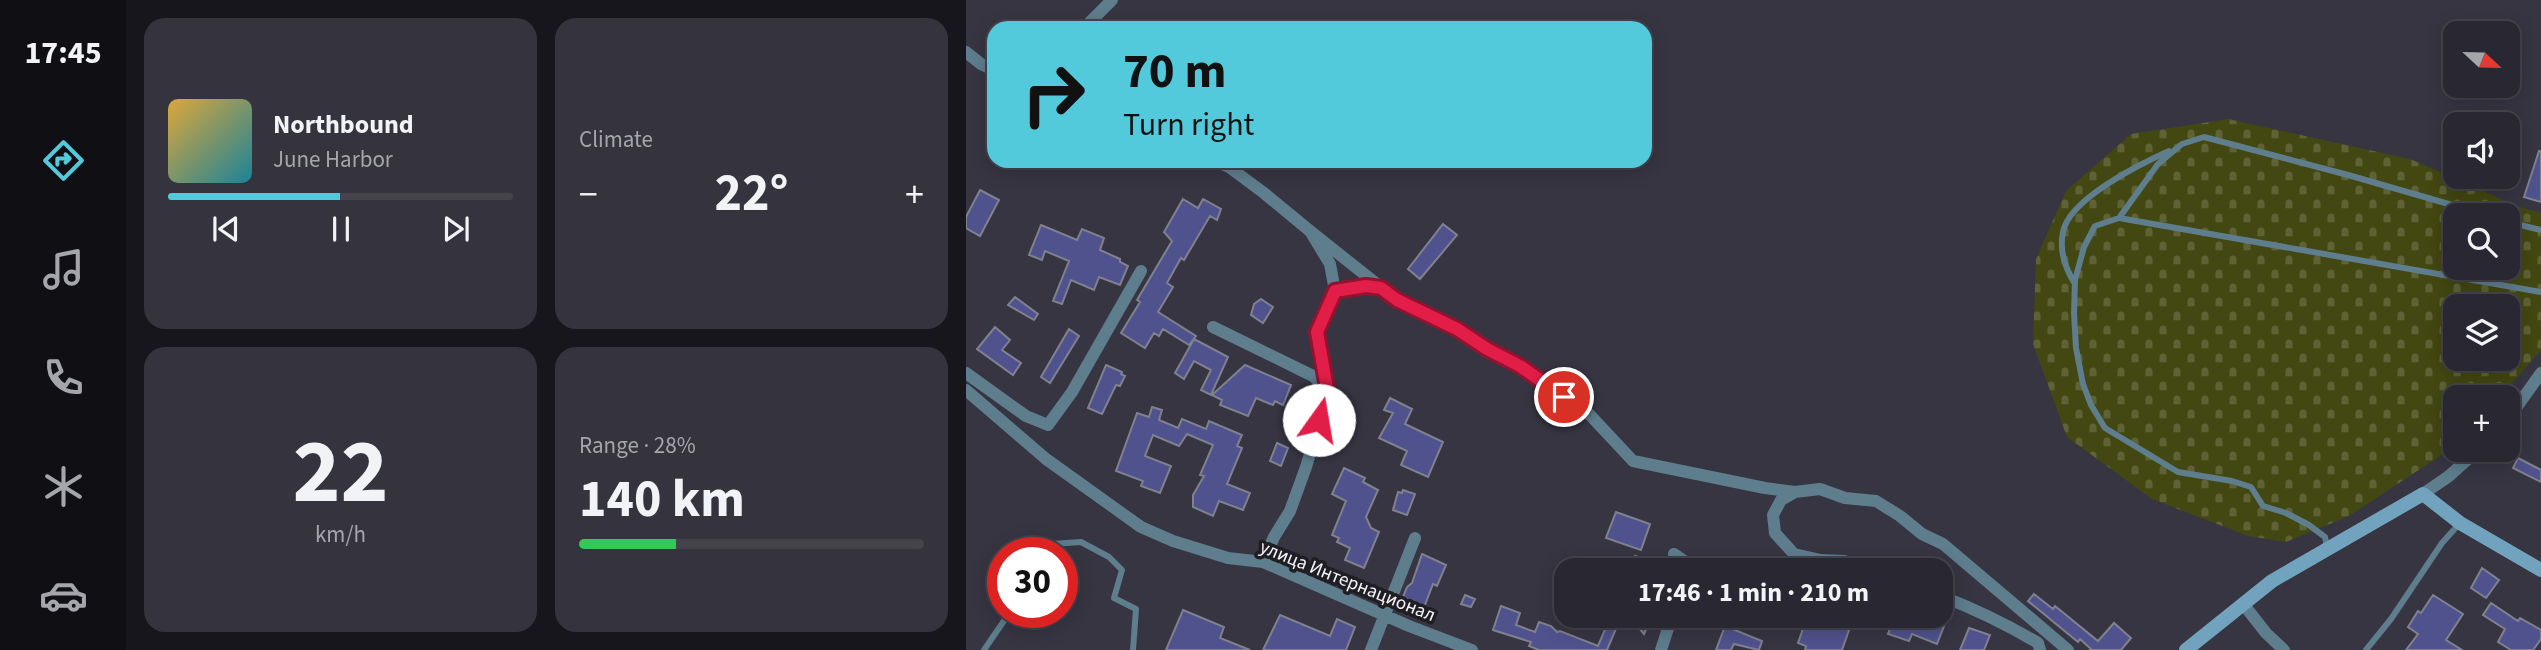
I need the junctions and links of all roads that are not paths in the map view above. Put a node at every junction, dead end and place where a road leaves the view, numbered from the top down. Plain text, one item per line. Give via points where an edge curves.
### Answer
1 (1111, 0) edge
2 (1091, 21) edge
3 (966, 51) edge
4 (966, 63) edge
5 (981, 64) junction
6 (987, 67) edge
7 (2180, 146) junction
8 (1230, 168) edge
9 (2446, 203) edge
10 (2119, 218) junction
11 (2520, 225) edge
12 (2541, 230) edge
13 (1310, 231) junction
14 (1141, 271) dead end
15 (2075, 284) junction
16 (1381, 288) junction
17 (1335, 291) junction
18 (2541, 292) edge
19 (1213, 327) dead end
20 (966, 373) edge
21 (2541, 373) edge
22 (966, 390) edge
23 (1327, 390) junction
24 (2520, 402) edge
25 (2465, 462) edge
26 (1795, 492) junction
27 (2423, 494) junction
28 (2460, 523) junction
29 (1415, 538) dead end
30 (1078, 542) edge
31 (2327, 549) junction
32 (1674, 554) dead end
33 (1680, 558) edge
34 (1803, 558) edge
35 (1263, 562) junction
36 (2541, 570) edge
37 (1953, 601) edge
38 (2244, 605) junction
39 (1384, 614) junction
40 (999, 628) edge
41 (1668, 628) edge
42 (984, 650) edge
43 (1133, 650) edge
44 (1371, 650) edge
45 (1472, 650) edge
46 (1661, 650) edge
47 (2040, 650) edge
48 (2068, 650) edge
49 (2186, 650) edge
50 (2284, 650) edge
51 (2367, 650) edge

1 - 2 street
3 - 5 street
4 - 5 street
5 - 6 street
7 - 9 lane via 2204,137
7 - 10 lane via 2158,164
7 - 15 lane via 2141,164 2083,201 2063,230 2064,266
8 - 13 street
10 - 15 lane via 2095,226 2084,247
10 - 18 lane
11 - 12 lane
13 - 16 street
13 - 17 street via 1330,264
14 - 20 street via 1048,425 1026,416
15 - 31 lane via 2076,348 2083,384 2105,428 2178,472 2251,487 2263,506 2286,513 2325,537
16 - 17 street
16 - 26 street via 1520,366 1590,415 1633,461
17 - 23 street via 1317,332
19 - 23 street via 1313,376
21 - 24 street
22 - 35 street, улица Интернационал via 1046,459 1141,527 1228,558
23 - 35 street via 1290,511
25 - 27 street
26 - 34 street via 1781,500 1773,515 1775,533
26 - 48 street via 1820,489 1845,498 1876,501 1943,544
27 - 28 street
27 - 31 street
28 - 36 street
28 - 51 lane
29 - 39 street
30 - 43 lane via 1122,570 1114,598 1136,609
31 - 38 street via 2272,581
32 - 33 street
35 - 39 street, улица Интернационал
37 - 47 street via 2013,628 2038,643
38 - 49 street
38 - 50 street
39 - 44 street
39 - 45 street, улица Интернационал
40 - 42 lane
41 - 46 street

